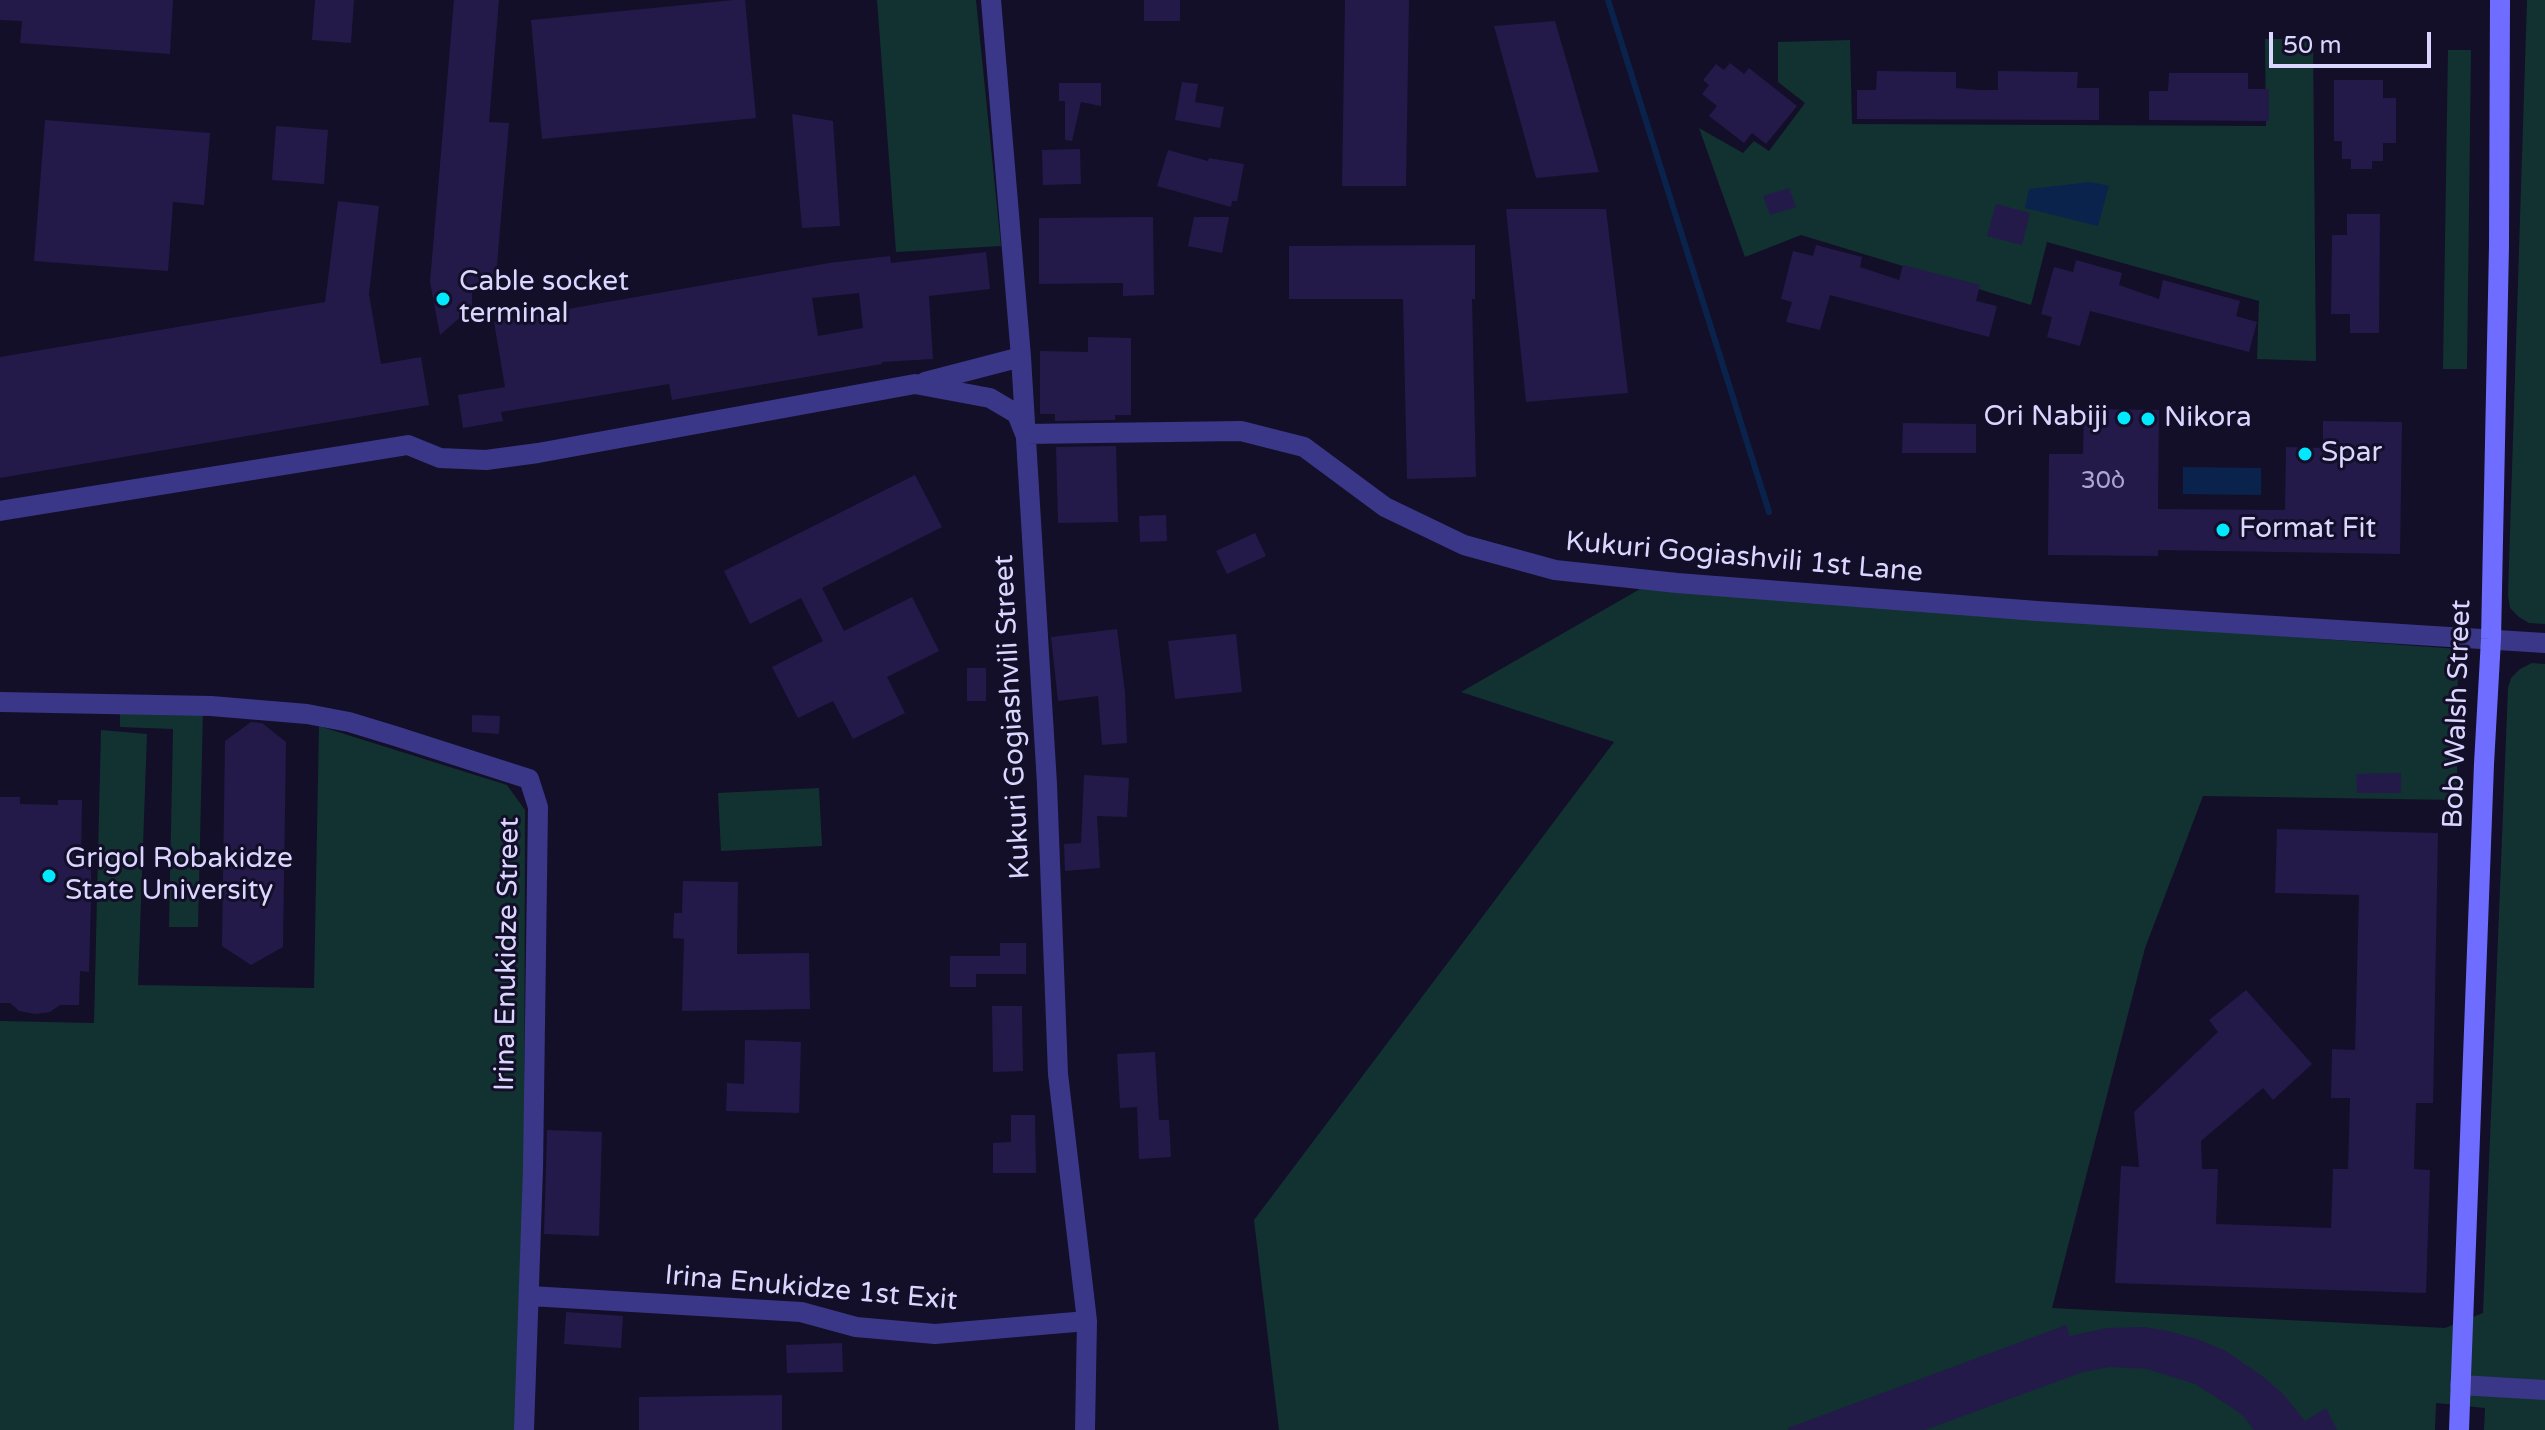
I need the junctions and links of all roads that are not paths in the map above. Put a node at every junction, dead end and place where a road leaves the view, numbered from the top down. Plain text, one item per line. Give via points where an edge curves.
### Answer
1 (991, 0) edge
2 (2500, 0) edge
3 (1021, 357) junction
4 (915, 384) junction
5 (1025, 434) junction
6 (0, 511) edge
7 (2491, 639) junction
8 (2545, 643) edge
9 (0, 702) edge
10 (530, 1296) junction
11 (1087, 1321) junction
12 (2460, 1385) junction
13 (2545, 1390) edge
14 (524, 1430) edge
15 (1085, 1430) edge
16 (2459, 1430) edge

1 - 3 street, Kukuri Gogiashvili Street
2 - 7 street, Bob Walsh Street
3 - 4 street
3 - 5 street, Kukuri Gogiashvili Street
4 - 5 street via 990,398 1017,414
4 - 6 street via 538,453 486,460 440,458 408,445
5 - 7 street, Kukuri Gogiashvili 1st Lane via 1241,431 1304,447 1385,507 1464,545 1555,570 2037,611
5 - 11 street, Kukuri Gogiashvili Street via 1058,1074
7 - 8 street, Kukuri Gogiashvili 1st Lane
7 - 12 street, Bob Walsh Street
9 - 10 street, Irina Enukidze Street via 211,706 307,714 349,722 529,779 538,807
10 - 11 street, Irina Enukidze 1st Exit via 801,1312 856,1327 935,1334
10 - 14 street, Irina Enukidze Street
11 - 15 street, Kukuri Gogiashvili Street
12 - 13 street
12 - 16 street, Bob Walsh Street

